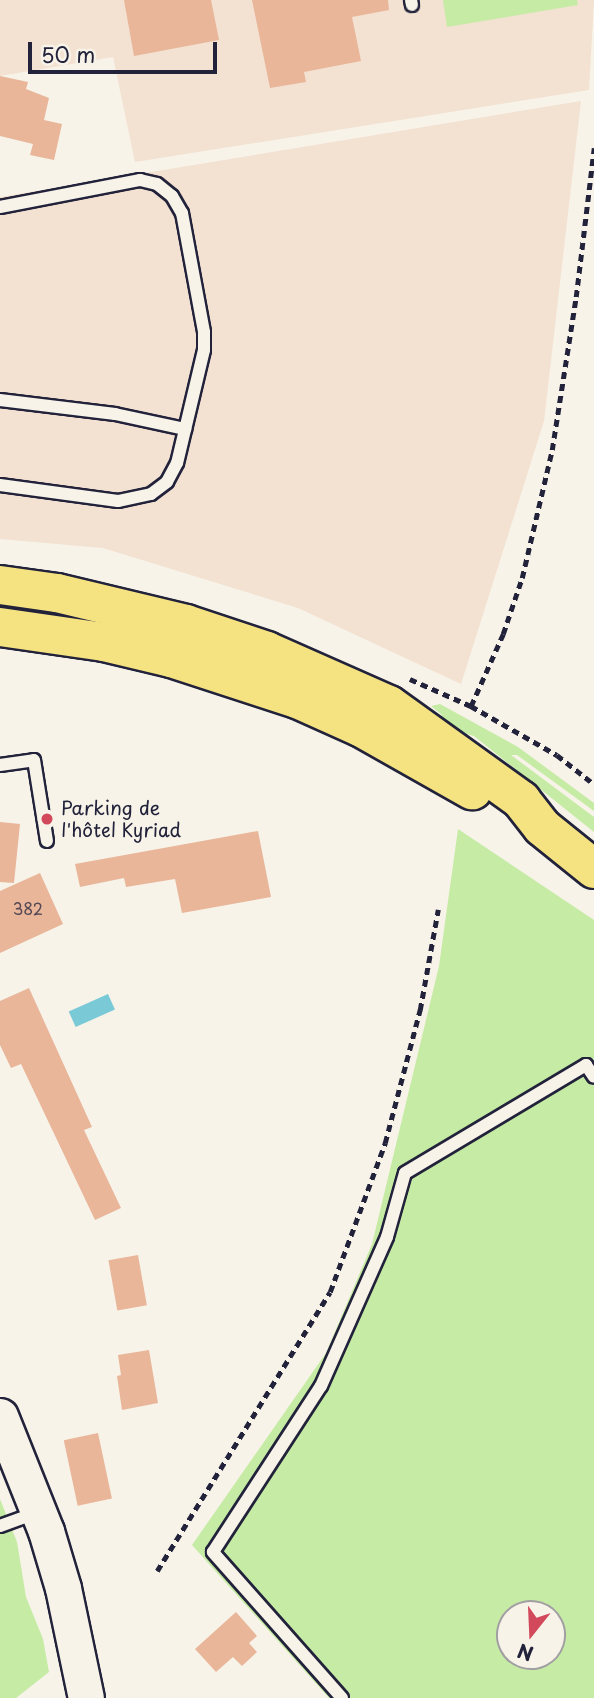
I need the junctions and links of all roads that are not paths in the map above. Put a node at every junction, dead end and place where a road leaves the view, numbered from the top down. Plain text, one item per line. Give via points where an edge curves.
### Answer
1 (0, 207) edge
2 (0, 400) edge
3 (185, 429) junction
4 (0, 485) edge
5 (0, 585) edge
6 (0, 626) edge
7 (0, 765) edge
8 (541, 827) junction
9 (47, 841) dead end
10 (594, 869) edge
11 (594, 1077) edge
12 (0, 1416) edge
13 (39, 1512) junction
14 (0, 1525) edge
15 (86, 1698) edge
16 (342, 1698) edge

1 - 3 lane via 140,180 157,184 173,196 182,213 204,332
2 - 3 lane via 115,414
3 - 4 lane via 167,482 137,499 118,501
5 - 8 main road via 57,593 186,624 329,676 389,705 432,733 520,800
6 - 8 main road via 172,658 296,699 360,727
7 - 9 lane via 34,760
8 - 10 main road
11 - 16 lane via 586,1065 405,1173 387,1237 321,1386 213,1552
12 - 13 main road
13 - 14 lane
13 - 15 main road via 63,1588

